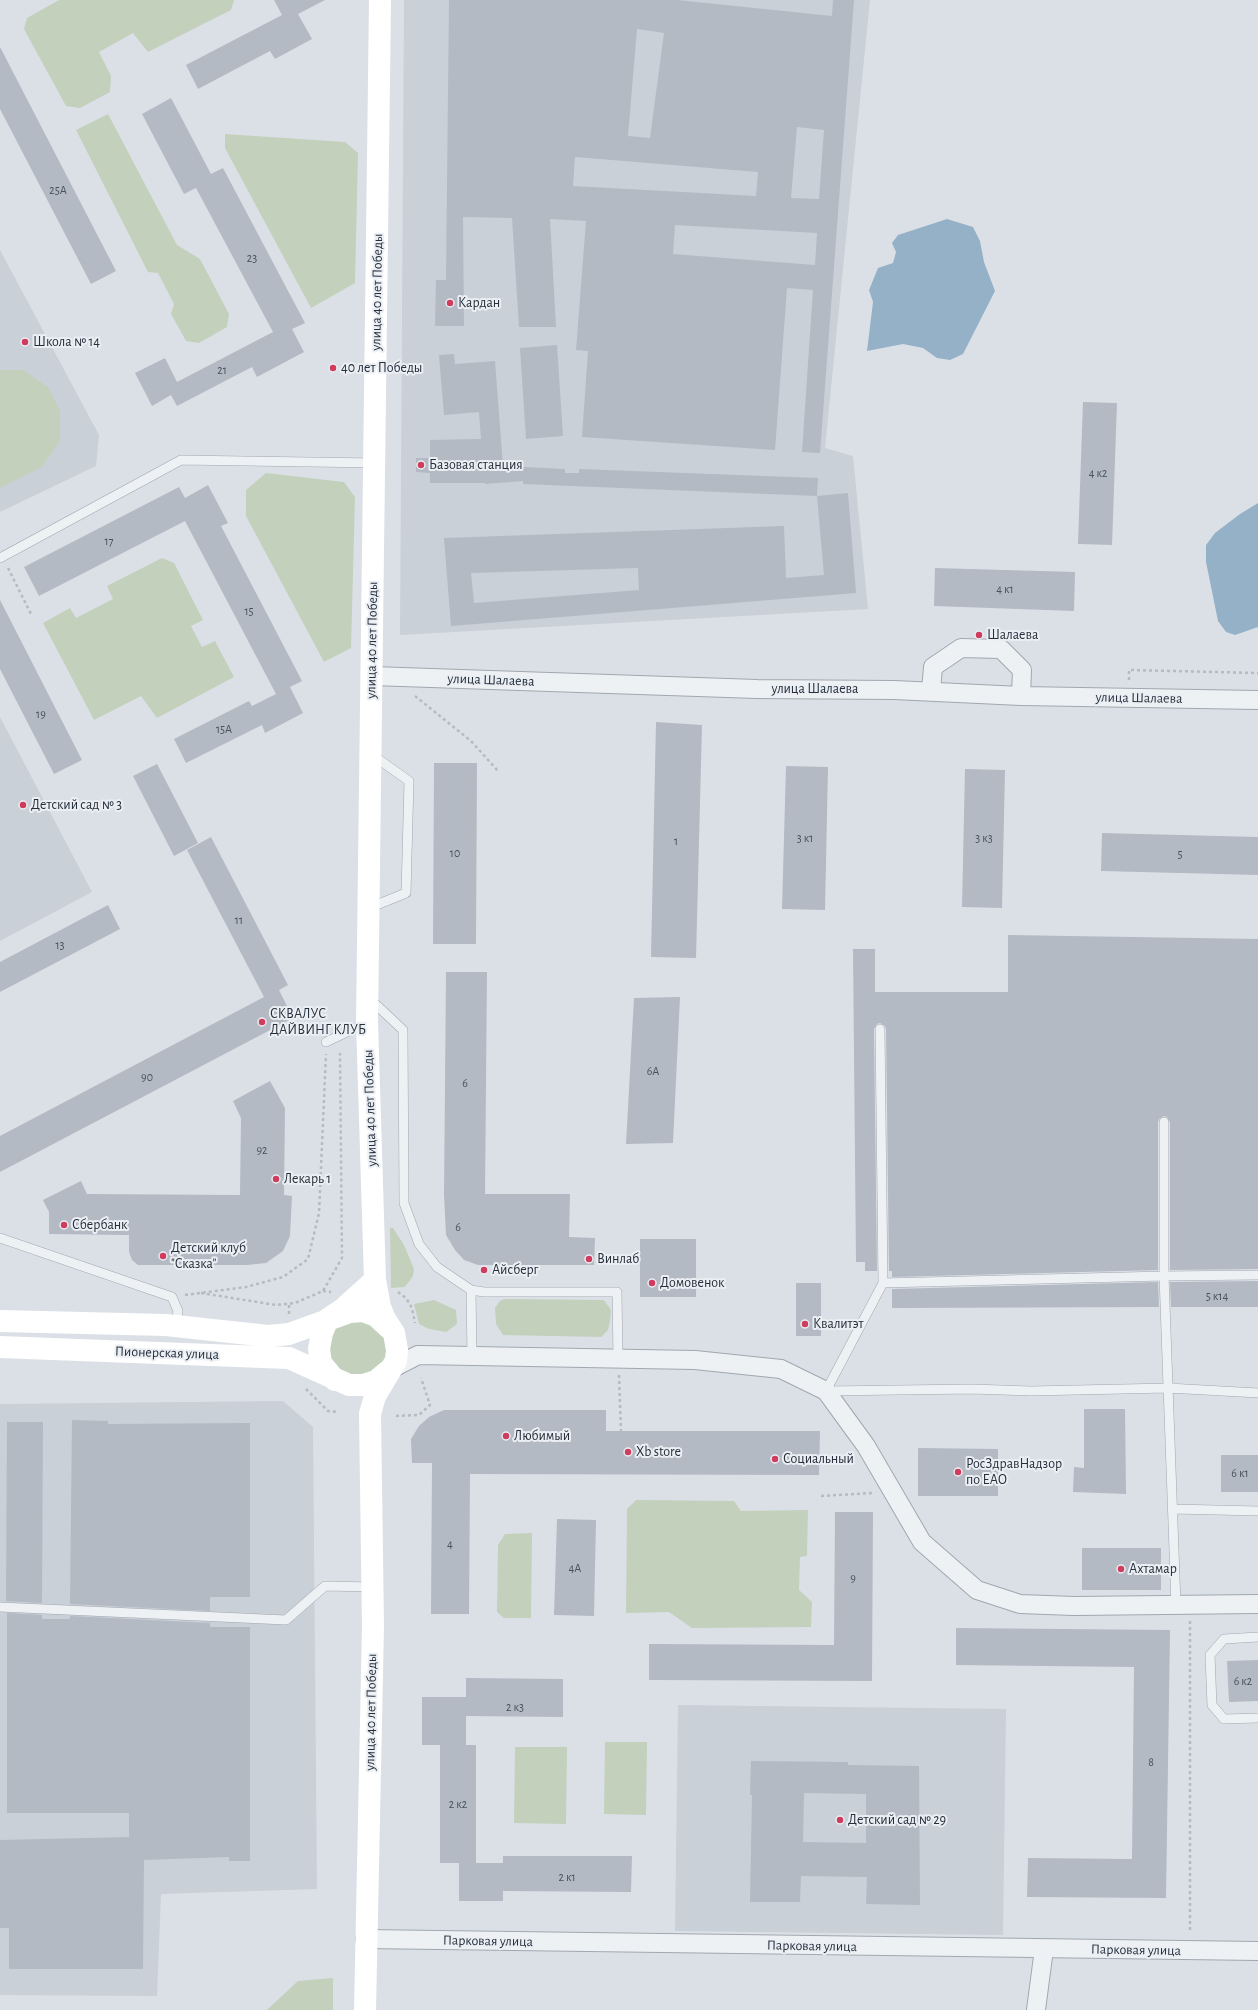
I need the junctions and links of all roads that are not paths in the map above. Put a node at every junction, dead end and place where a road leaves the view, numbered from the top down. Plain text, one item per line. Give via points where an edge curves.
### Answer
1 (380, 0) edge
2 (375, 463) junction
3 (1, 558) edge
4 (382, 676) junction
5 (931, 692) junction
6 (1021, 696) junction
7 (1258, 700) edge
8 (371, 753) junction
9 (368, 908) junction
10 (367, 997) junction
11 (367, 1022) junction
12 (880, 1029) dead end
13 (326, 1042) road end
14 (1164, 1122) dead end
15 (0, 1238) edge
16 (1258, 1275) edge
17 (1164, 1276) junction
18 (375, 1280) junction
19 (883, 1283) junction
20 (471, 1290) junction
21 (328, 1319) junction
22 (0, 1321) edge
23 (166, 1325) junction
24 (394, 1333) junction
25 (0, 1347) edge
26 (418, 1355) junction
27 (472, 1356) junction
28 (618, 1358) junction
29 (391, 1369) junction
30 (331, 1376) junction
31 (1168, 1388) junction
32 (826, 1391) junction
33 (1258, 1393) edge
34 (370, 1414) junction
35 (1173, 1509) junction
36 (1258, 1511) edge
37 (372, 1587) junction
38 (1258, 1604) edge
39 (1183, 1605) junction
40 (0, 1606) edge
41 (1258, 1636) edge
42 (1258, 1718) edge
43 (365, 1939) junction
44 (1044, 1949) junction
45 (1258, 1952) edge
46 (365, 2010) edge
47 (1036, 2010) edge

1 - 2 main road, улица 40 лет Победы
2 - 3 lane via 181,460
2 - 4 main road, улица 40 лет Победы
4 - 5 street, улица Шалаева via 757,689
4 - 8 main road, улица 40 лет Победы
5 - 6 street, улица Шалаева
5 - 6 street via 933,667 961,648 1001,649 1022,670
6 - 7 street, улица Шалаева
8 - 9 main road, улица 40 лет Победы
8 - 9 lane via 409,781 406,893
9 - 10 main road, улица 40 лет Победы
10 - 11 main road, улица 40 лет Победы
10 - 20 lane via 403,1030 404,1203 419,1244 437,1267
11 - 13 lane
11 - 18 main road, улица 40 лет Победы
12 - 19 lane
14 - 17 lane
15 - 23 lane via 172,1297 178,1311 177,1318
16 - 17 lane
17 - 19 lane
17 - 31 lane
18 - 21 main road
18 - 24 main road, улица 40 лет Победы via 380,1307
19 - 32 lane
20 - 27 lane
20 - 28 lane via 617,1292
21 - 23 main road, Пионерская улица via 289,1334 268,1336
21 - 24 main road via 350,1312 363,1312 376,1316
21 - 30 main road via 319,1349 321,1363
22 - 23 main road, Пионерская улица
24 - 26 street
24 - 29 main road via 397,1350 396,1361
25 - 30 main road, Пионерская улица via 289,1358
26 - 27 street
26 - 29 street
27 - 28 street
28 - 32 street via 695,1360 781,1369
29 - 30 main road via 376,1381 363,1385 349,1385
29 - 34 main road, улица 40 лет Победы via 375,1396
30 - 34 main road
31 - 32 lane
31 - 33 lane
31 - 35 lane
32 - 39 street via 866,1446 922,1542 977,1590 1020,1604
34 - 37 main road, улица 40 лет Победы
35 - 36 lane
35 - 39 lane
37 - 40 lane via 325,1586 286,1620
37 - 43 main road, улица 40 лет Победы
38 - 39 street
41 - 42 lane via 1224,1638 1210,1655 1212,1706 1224,1719
43 - 44 street, Парковая улица
43 - 46 main road, улица 40 лет Победы
44 - 45 street, Парковая улица
44 - 47 street

